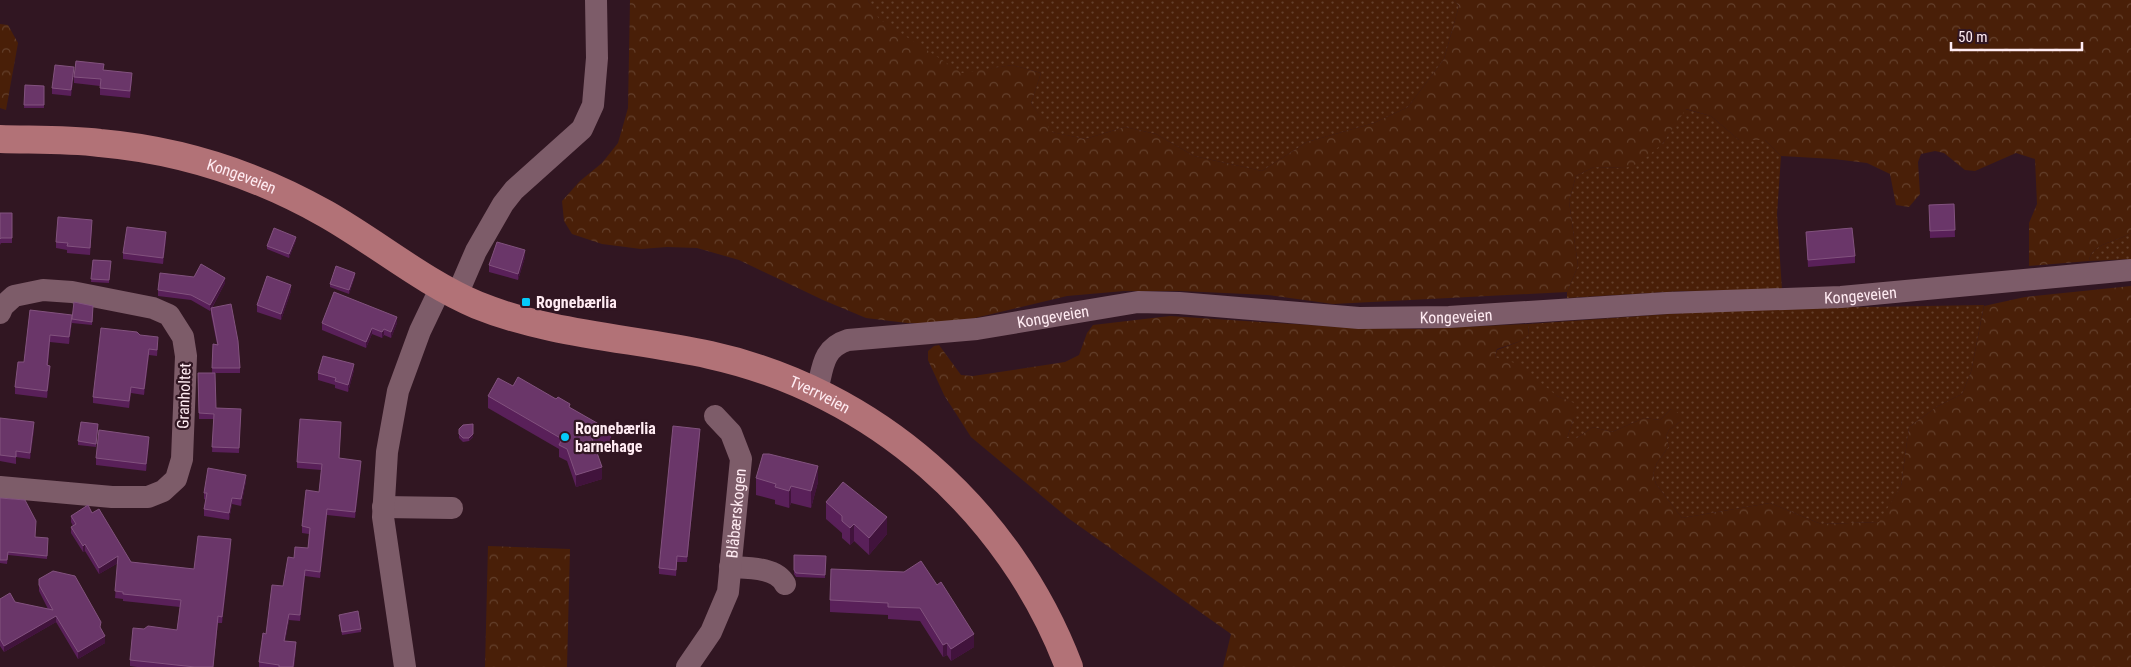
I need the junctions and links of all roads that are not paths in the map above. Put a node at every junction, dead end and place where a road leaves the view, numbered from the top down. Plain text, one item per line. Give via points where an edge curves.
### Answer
1 (596, 0) edge
2 (0, 139) edge
3 (2131, 270) edge
4 (449, 291) junction
5 (0, 313) edge
6 (817, 391) junction
7 (715, 416) dead end
8 (764, 458) edge
9 (741, 459) junction
10 (0, 487) edge
11 (383, 507) junction
12 (452, 508) dead end
13 (730, 567) junction
14 (785, 584) dead end
15 (405, 667) edge
16 (687, 667) edge
17 (1070, 667) edge

1 - 4 street via 597,58 593,105 582,129 514,190
2 - 4 main road, Kongeveien via 70,140 127,146 178,156 238,174 296,197 325,213
3 - 6 street, Kongeveien via 1842,297 1676,303 1440,318 1360,318 1179,302 1138,302 977,329 848,340 828,354
4 - 6 main road, Tverrveien via 493,311 532,322 738,361
4 - 11 street via 420,331 398,391 387,452
5 - 10 street, Granholtet via 14,296 44,290 72,292 154,308 169,315 183,337 186,356 182,459 176,479 163,491 148,497 112,497
6 - 17 main road, Tverrveien via 893,436 937,472 974,509 1009,553 1038,599
7 - 9 street, Blåbærskogen via 731,433
8 - 9 street, Blåbærskogen
9 - 13 street, Blåbærskogen
11 - 12 street
11 - 15 street
13 - 14 street, Blåbærskogen via 771,572 782,577
13 - 16 street, Blåbærskogen via 728,592 710,632

